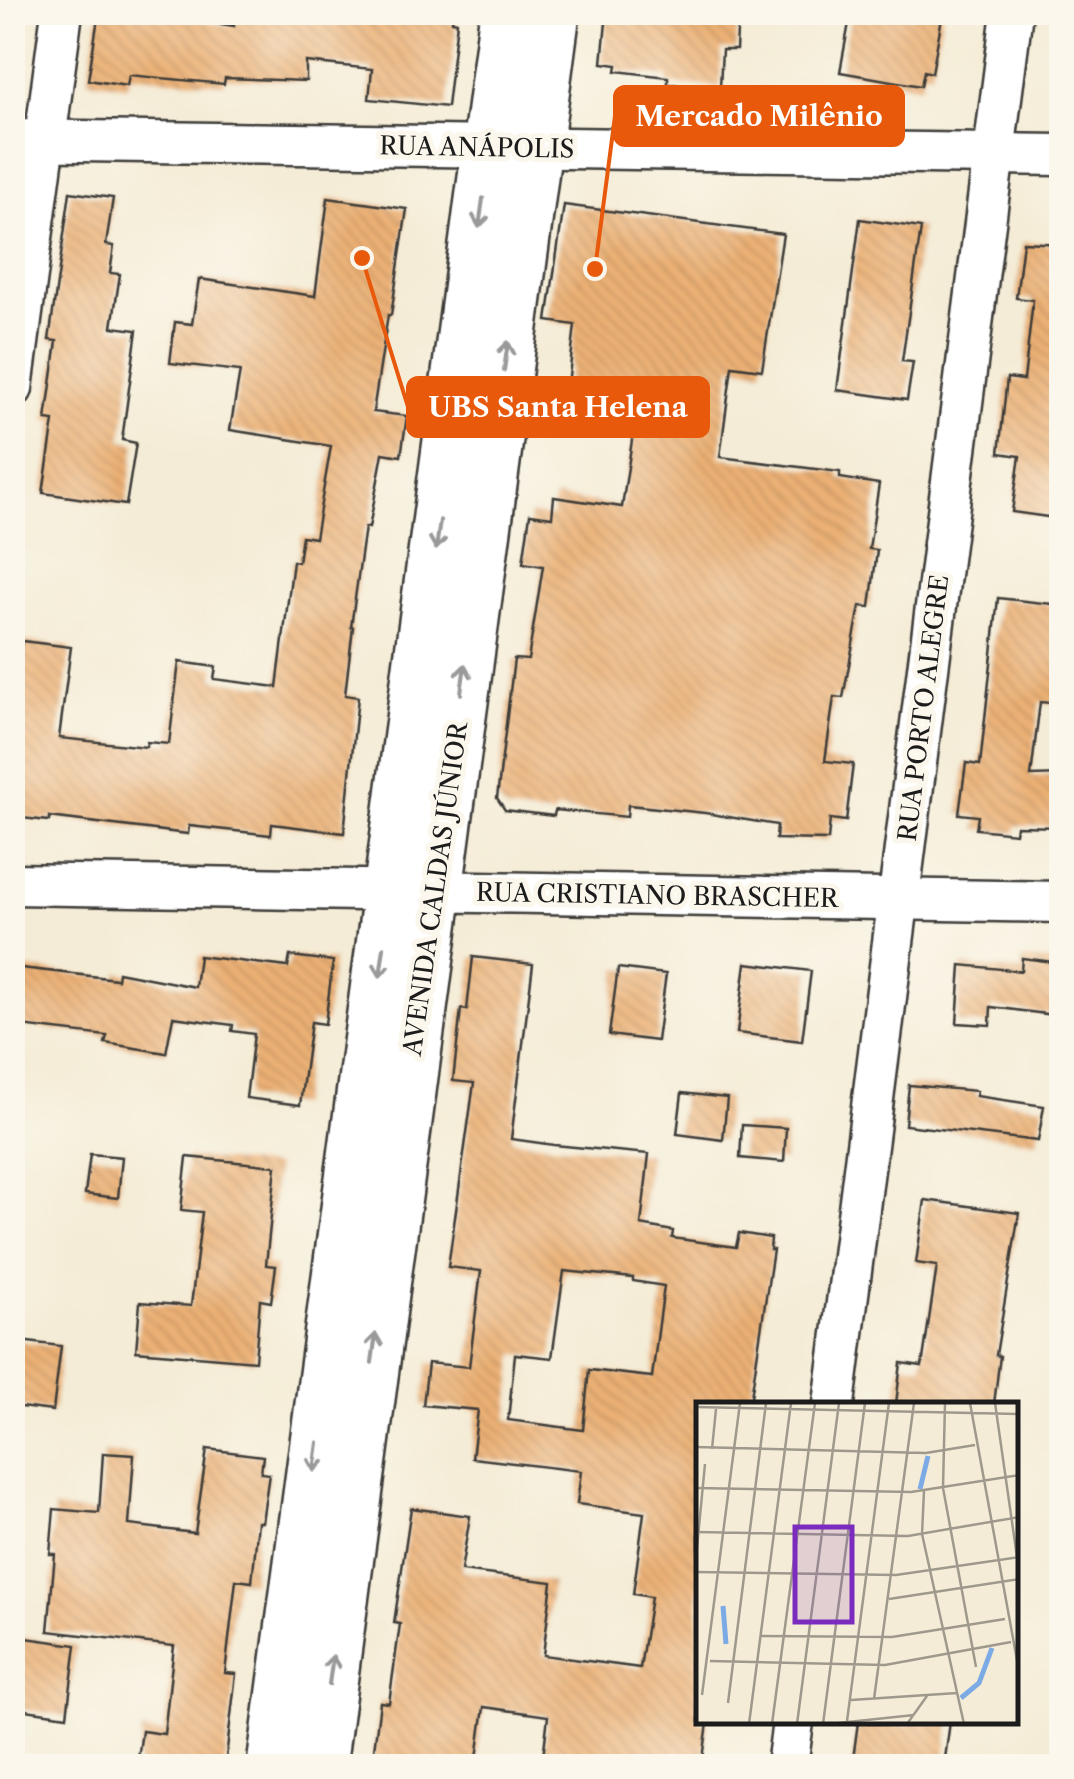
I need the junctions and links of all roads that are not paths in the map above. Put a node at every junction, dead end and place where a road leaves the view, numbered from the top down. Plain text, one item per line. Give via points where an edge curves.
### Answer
1 (62, 12) edge
2 (508, 12) edge
3 (552, 12) edge
4 (1012, 12) edge
5 (28, 140) edge
6 (512, 147) junction
7 (994, 154) junction
8 (1062, 155) edge
9 (12, 388) edge
10 (12, 884) edge
11 (413, 891) junction
12 (899, 900) junction
13 (1062, 902) edge
14 (834, 1402) edge
15 (793, 1724) edge
16 (276, 1766) edge
17 (318, 1766) edge
18 (787, 1766) edge

1 - 5 street
2 - 6 main road, AVENIDA CALDAS JÚNIOR
3 - 6 main road, AVENIDA CALDAS JÚNIOR
4 - 7 street, RUA PORTO ALEGRE
5 - 6 street, RUA ANÁPOLIS
5 - 9 street
6 - 7 street, RUA ANÁPOLIS
6 - 11 main road, AVENIDA CALDAS JÚNIOR
7 - 8 street, RUA ANÁPOLIS
7 - 12 street, RUA PORTO ALEGRE
10 - 11 street, RUA CRISTIANO BRASCHER
11 - 12 street, RUA CRISTIANO BRASCHER
11 -> 16 main road, AVENIDA CALDAS JÚNIOR
17 -> 11 main road, AVENIDA CALDAS JÚNIOR
12 - 13 street, RUA CRISTIANO BRASCHER
12 - 14 street, RUA PORTO ALEGRE
15 - 18 street

